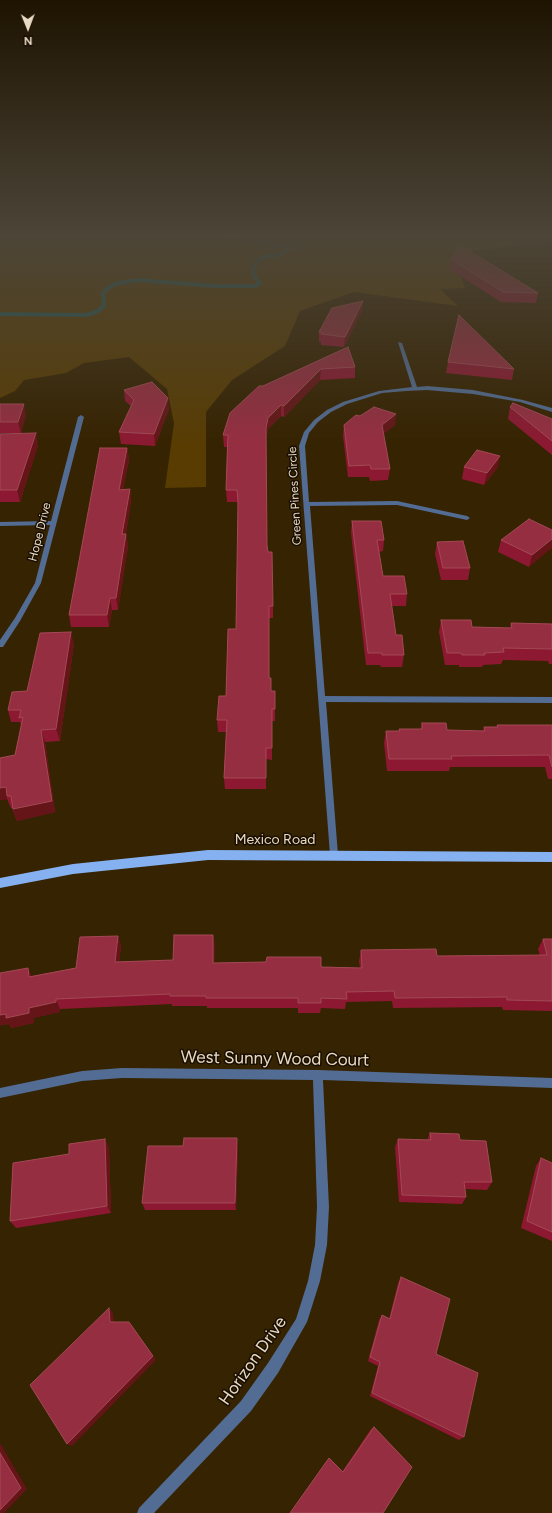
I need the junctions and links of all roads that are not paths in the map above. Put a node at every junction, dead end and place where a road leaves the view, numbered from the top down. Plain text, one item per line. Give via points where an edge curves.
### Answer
1 (400, 342) dead end
2 (415, 389) junction
3 (552, 410) edge
4 (81, 417) dead end
5 (306, 504) junction
6 (467, 518) dead end
7 (54, 523) junction
8 (0, 524) edge
9 (0, 645) edge
10 (321, 699) junction
11 (552, 700) edge
12 (334, 855) junction
13 (552, 857) edge
14 (0, 883) edge
15 (318, 1075) junction
16 (552, 1083) edge
17 (0, 1093) edge
18 (144, 1513) edge

1 - 2 street
2 - 3 street, Green Pines Circle via 485,394
2 - 5 street, Green Pines Circle via 360,397 329,411 316,422 306,433 302,446
4 - 7 street, Hope Drive
5 - 6 street via 397,503
5 - 10 street, Green Pines Circle
7 - 8 street
7 - 9 street, Hope Drive via 38,583
10 - 11 street
10 - 12 street, Green Pines Circle
12 - 13 main road, Mexico Road
12 - 14 main road, Mexico Road via 208,856 150,860 73,869
15 - 16 street, West Sunny Wood Court
15 - 17 street, West Sunny Wood Court via 122,1073 82,1076
15 - 18 street, Horizon Drive via 323,1207 321,1245 314,1281 301,1322 246,1406

